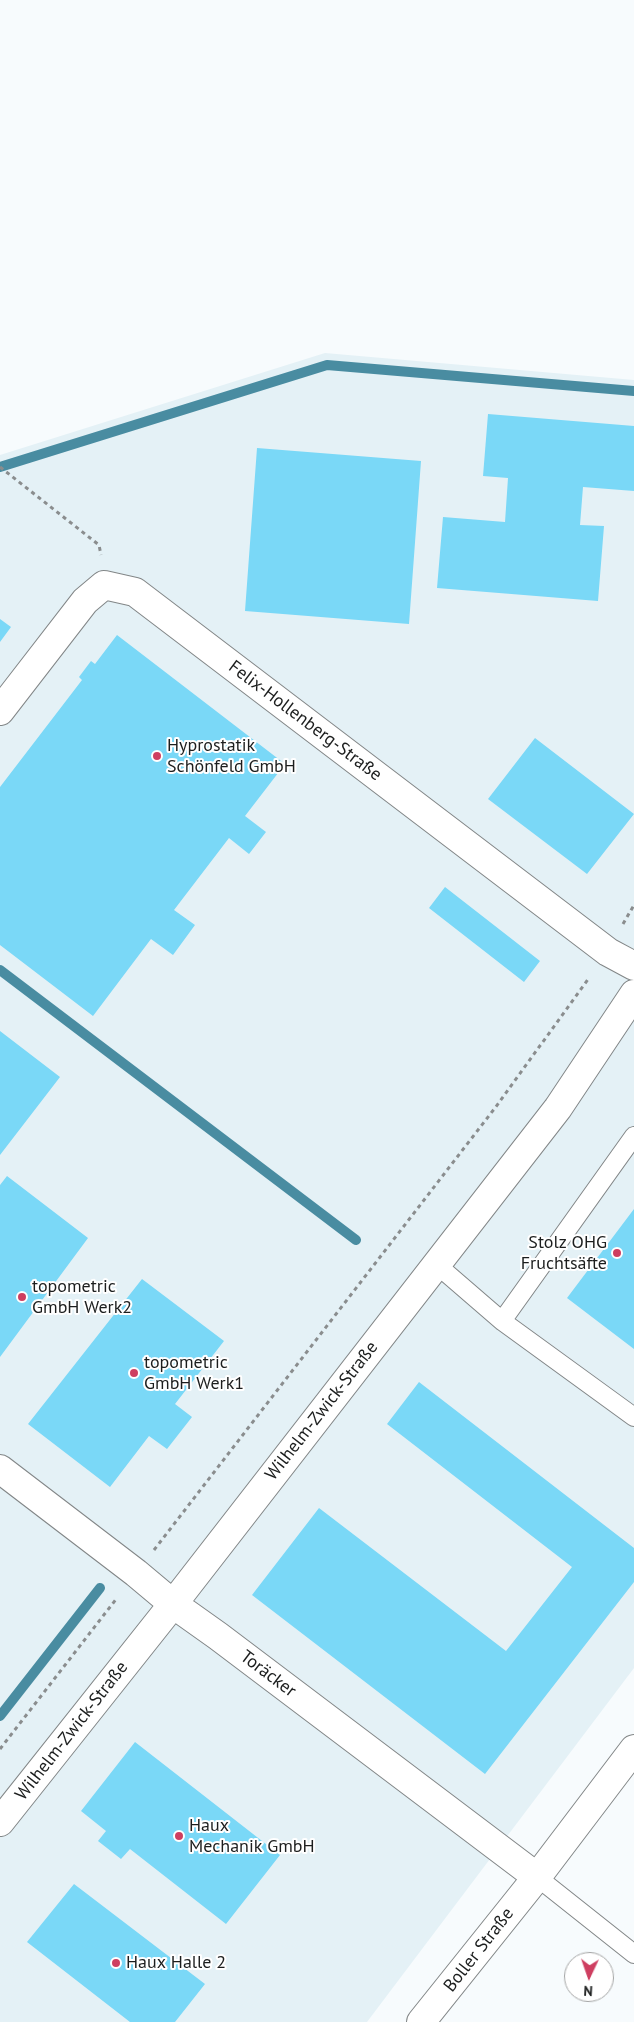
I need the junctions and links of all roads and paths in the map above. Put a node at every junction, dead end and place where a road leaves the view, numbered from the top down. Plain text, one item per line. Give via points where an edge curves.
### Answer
1 (0, 467) edge
2 (104, 586) junction
3 (0, 711) edge
4 (608, 952) junction
5 (634, 966) edge
6 (634, 994) edge
7 (634, 1136) edge
8 (436, 1264) junction
9 (502, 1321) junction
10 (634, 1417) edge
11 (0, 1469) edge
12 (136, 1573) junction
13 (172, 1604) junction
14 (0, 1749) edge
15 (634, 1749) edge
16 (0, 1822) edge
17 (536, 1877) junction
18 (634, 1954) edge
19 (422, 2022) edge

1 - 2 path via 100,545
2 - 3 street via 85,601
2 - 4 street, Felix-Hollenberg-Straße via 135,592
4 - 5 street, Felix-Hollenberg-Straße
4 - 12 path via 495,1108
6 - 8 street, Wilhelm-Zwick-Straße via 558,1108
7 - 9 lane
8 - 9 lane
8 - 13 street, Wilhelm-Zwick-Straße
9 - 10 lane
11 - 12 street, Toräcker
12 - 13 street, Toräcker
12 - 14 path
13 - 16 street, Wilhelm-Zwick-Straße
13 - 17 street, Toräcker
15 - 17 street, Boller Straße
17 - 18 lane
17 - 19 street, Boller Straße

